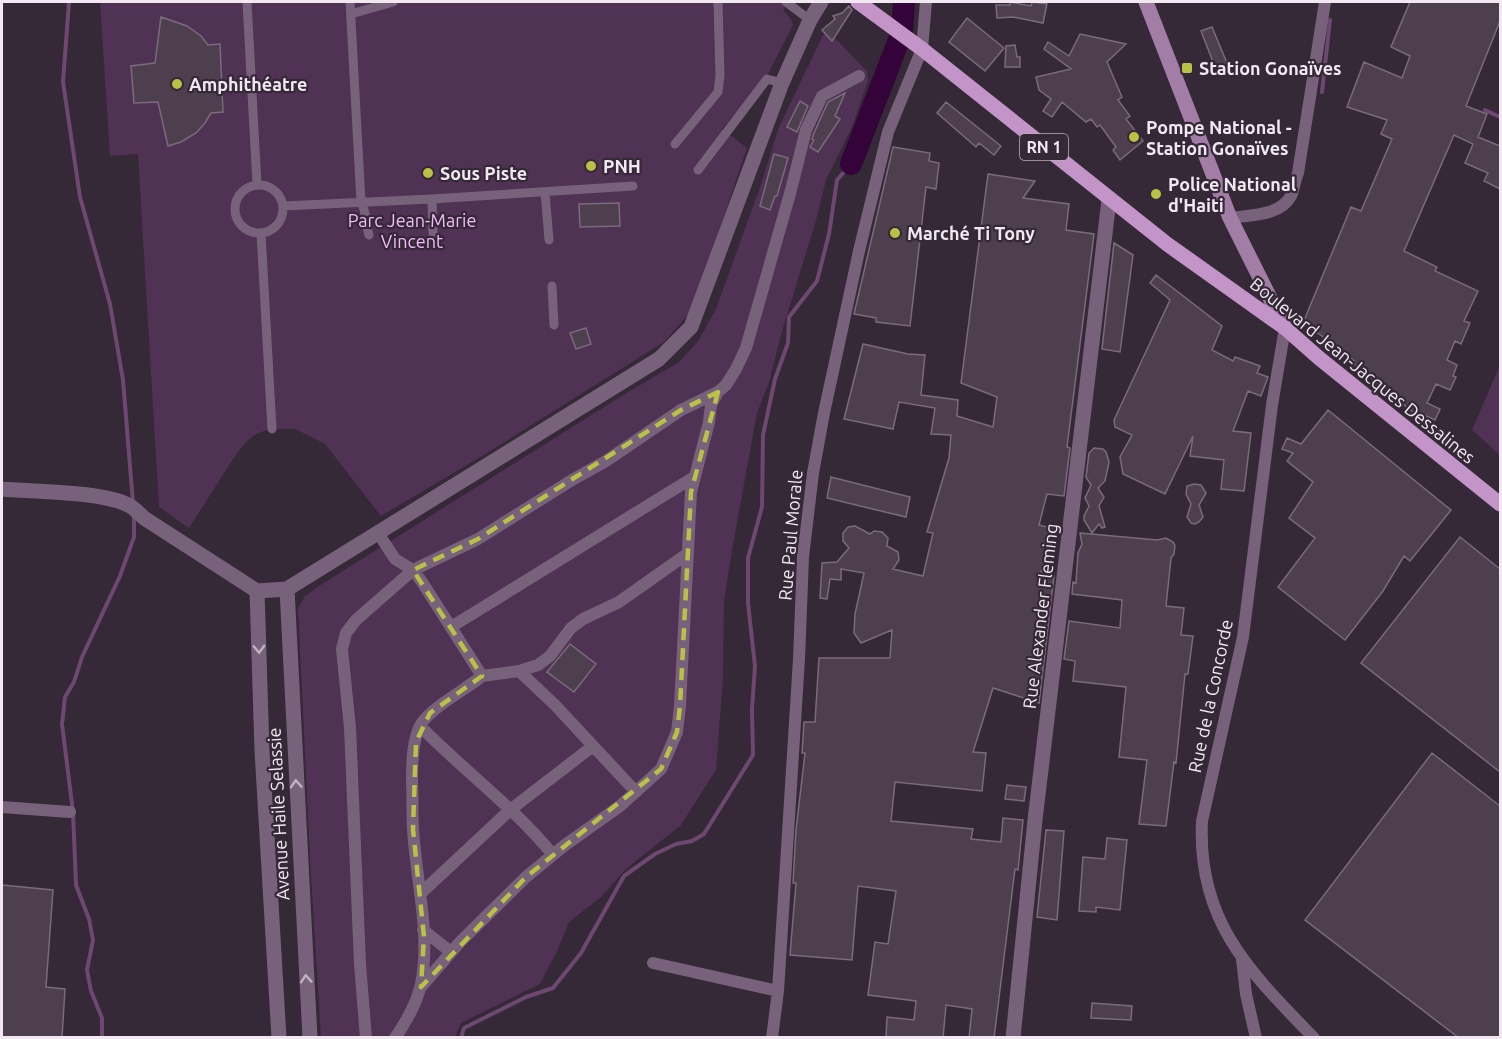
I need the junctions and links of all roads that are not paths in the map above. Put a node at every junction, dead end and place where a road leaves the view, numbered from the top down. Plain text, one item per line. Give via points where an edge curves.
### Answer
1 (247, 2) edge
2 (350, 2) edge
3 (393, 2) edge
4 (718, 2) edge
5 (786, 2) edge
6 (821, 2) edge
7 (858, 2) edge
8 (926, 2) edge
9 (1146, 2) edge
10 (1325, 2) edge
11 (351, 14) junction
12 (810, 20) junction
13 (922, 49) junction
14 (859, 76) dead end
15 (782, 83) junction
16 (675, 144) dead end
17 (698, 170) dead end
18 (257, 184) junction
19 (633, 186) dead end
20 (545, 192) junction
21 (432, 200) junction
22 (1109, 200) junction
23 (361, 202) junction
24 (283, 206) junction
25 (1230, 218) junction
26 (261, 233) junction
27 (433, 234) dead end
28 (369, 235) dead end
29 (549, 240) dead end
30 (552, 286) dead end
31 (554, 325) dead end
32 (1285, 328) junction
33 (718, 392) junction
34 (272, 429) dead end
35 (694, 477) junction
36 (2, 489) edge
37 (1500, 504) edge
38 (378, 533) junction
39 (687, 554) junction
40 (413, 570) junction
41 (287, 589) junction
42 (257, 591) junction
43 (451, 627) junction
44 (519, 671) junction
45 (482, 676) junction
46 (420, 726) junction
47 (594, 746) junction
48 (636, 792) junction
49 (2, 807) edge
50 (510, 810) junction
51 (70, 812) dead end
52 (553, 855) junction
53 (420, 894) junction
54 (423, 930) junction
55 (451, 952) junction
56 (1242, 958) junction
57 (653, 963) dead end
58 (421, 987) junction
59 (778, 991) junction
60 (279, 1038) edge
61 (310, 1038) edge
62 (366, 1038) edge
63 (395, 1038) edge
64 (772, 1038) edge
65 (1013, 1038) edge
66 (1256, 1038) edge
67 (1314, 1038) edge

1 - 18 street
2 - 11 street
3 - 11 street
4 - 16 street via 718,92
5 - 12 street
6 - 12 street
7 - 13 main road, Boulevard Jean-Jacques Dessalines / RN 1
8 - 13 street, Rue Paul Morale
9 - 25 main road
10 - 25 street via 1291,196 1269,212
11 - 23 street
12 - 15 street
13 - 22 main road, Boulevard Jean-Jacques Dessalines / RN 1
13 - 59 street, Rue Paul Morale via 888,132 813,473 803,557
14 - 33 street via 822,96 806,130 746,348
15 - 17 street via 768,79
15 - 38 street via 691,327 659,359
18 - 24 street via 274,190
18 - 26 street via 240,193 235,210 243,227
19 - 20 street
20 - 21 street
20 - 29 street
21 - 23 street
21 - 27 street
22 - 32 main road, Boulevard Jean-Jacques Dessalines / RN 1
22 - 65 street, Rue Alexander Fleming
23 - 24 street
23 - 28 street
24 - 26 street via 281,219 273,229
25 - 32 main road
26 - 34 street
30 - 31 street
32 - 37 main road, Boulevard Jean-Jacques Dessalines / RN 1
32 - 56 street, Rue de la Concorde via 1243,637 1202,821 1200,846 1212,903
33 - 35 street via 711,405
33 - 40 street via 681,410 478,539
35 - 39 street
35 - 43 street
36 - 42 street via 96,496 132,507
38 - 40 street via 395,559
38 - 41 street
39 - 44 street via 619,602 583,619 550,656
39 - 48 street via 677,732 661,769
40 - 43 street
40 - 62 street via 356,620 346,633 342,649 350,728
41 - 42 street
61 -> 41 street, Avenue Haile Selassie
42 -> 60 street, Avenue Haile Selassie
43 - 45 street
44 - 45 street
44 - 47 street
45 - 46 street via 430,713
46 - 50 street
46 - 53 street via 412,770
47 - 48 street
47 - 50 street
48 - 52 street
49 - 51 street
50 - 52 street
50 - 53 street
52 - 55 street
53 - 54 street
54 - 55 street
54 - 58 street
55 - 58 street
56 - 66 street
56 - 67 street, Rue de la Concorde
57 - 59 street
58 - 63 street
59 - 64 street, Rue Paul Morale

